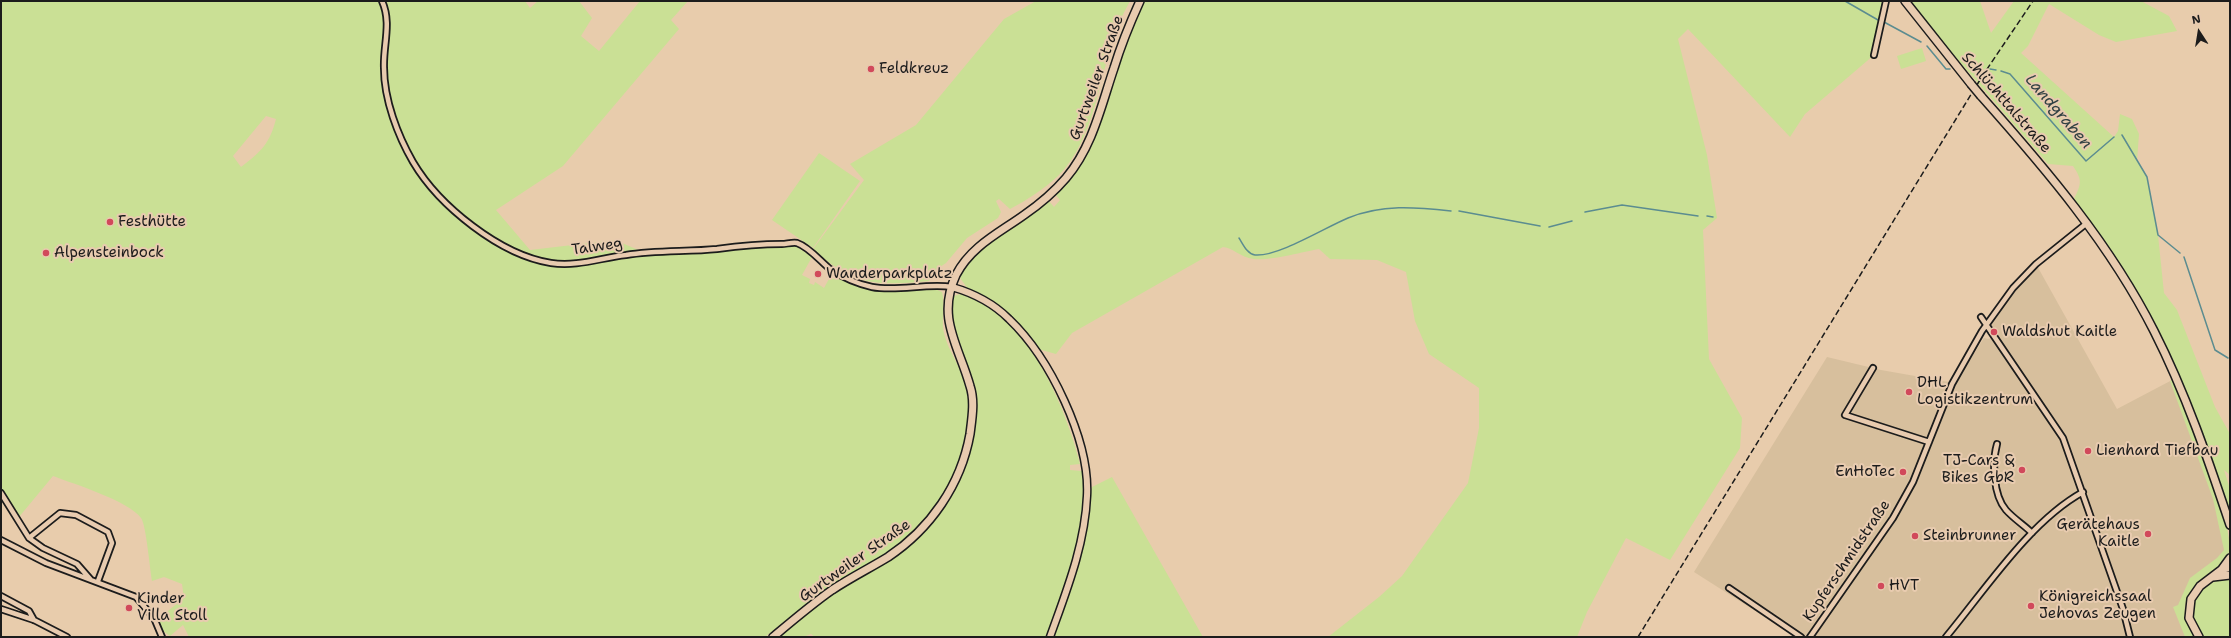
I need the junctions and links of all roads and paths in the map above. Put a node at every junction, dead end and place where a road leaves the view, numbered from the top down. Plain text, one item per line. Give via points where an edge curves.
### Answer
1 (382, 1) edge
2 (1140, 1) edge
3 (1886, 1) edge
4 (1905, 1) edge
5 (1874, 55) dead end
6 (2087, 223) junction
7 (952, 287) junction
8 (1982, 317) dead end
9 (1987, 325) junction
10 (1873, 368) dead end
11 (1929, 442) junction
12 (1997, 444) dead end
13 (2083, 492) junction
14 (1, 493) edge
15 (2230, 525) edge
16 (2032, 533) junction
17 (29, 538) junction
18 (1, 540) edge
19 (2230, 558) edge
20 (2230, 566) edge
21 (2221, 570) junction
22 (2230, 576) edge
23 (2213, 577) junction
24 (91, 580) junction
25 (98, 582) junction
26 (1729, 588) dead end
27 (1, 596) edge
28 (1, 609) edge
29 (34, 620) junction
30 (67, 637) edge
31 (162, 637) edge
32 (773, 637) edge
33 (1050, 637) edge
34 (1801, 637) edge
35 (1810, 637) edge
36 (1946, 637) edge
37 (2130, 637) edge
38 (2199, 637) edge

1 - 7 street, Talweg via 388,22 384,69 386,88 397,128 412,161 447,206 520,255 552,263 586,263 626,255 797,243 837,272 873,287
2 - 7 main road, Gurtweiler Straße via 1120,48 1093,134 1081,157 1050,195 969,255
3 - 5 street
4 - 6 main road, Schlüchttalstraße, bridge via 1981,96 2043,166
6 - 9 street, Kupferschmidstraße via 2036,264 2013,288
6 - 15 main road, Schlüchttalstraße via 2139,303 2177,378 2198,430
7 - 32 main road, Gurtweiler Straße via 948,306 950,331 971,389 973,407 963,463 953,485 925,526 909,542 832,590
7 - 33 street via 978,296 1010,320 1026,339 1055,384 1076,431 1088,485 1086,517 1075,565
8 - 9 street
9 - 11 street, Kupferschmidstraße via 1952,384
9 - 13 street via 2063,438
10 - 11 street via 1845,415
11 - 35 street, Kupferschmidstraße via 1913,482 1893,518
12 - 16 street via 1993,457 2002,503 2007,511
13 - 16 street
13 - 37 street
14 - 17 street
16 - 36 street
17 - 24 street via 43,548 77,564
17 - 25 street via 60,512 76,515 108,532 112,543
18 - 24 street via 46,564
19 - 21 main road
20 - 21 main road
21 - 23 main road
22 - 23 main road
23 - 38 main road via 2200,586 2191,599 2189,618
24 - 25 street
25 - 31 street via 129,593 142,602 154,618
26 - 34 street
27 - 29 street via 29,611
28 - 29 street
29 - 30 street

